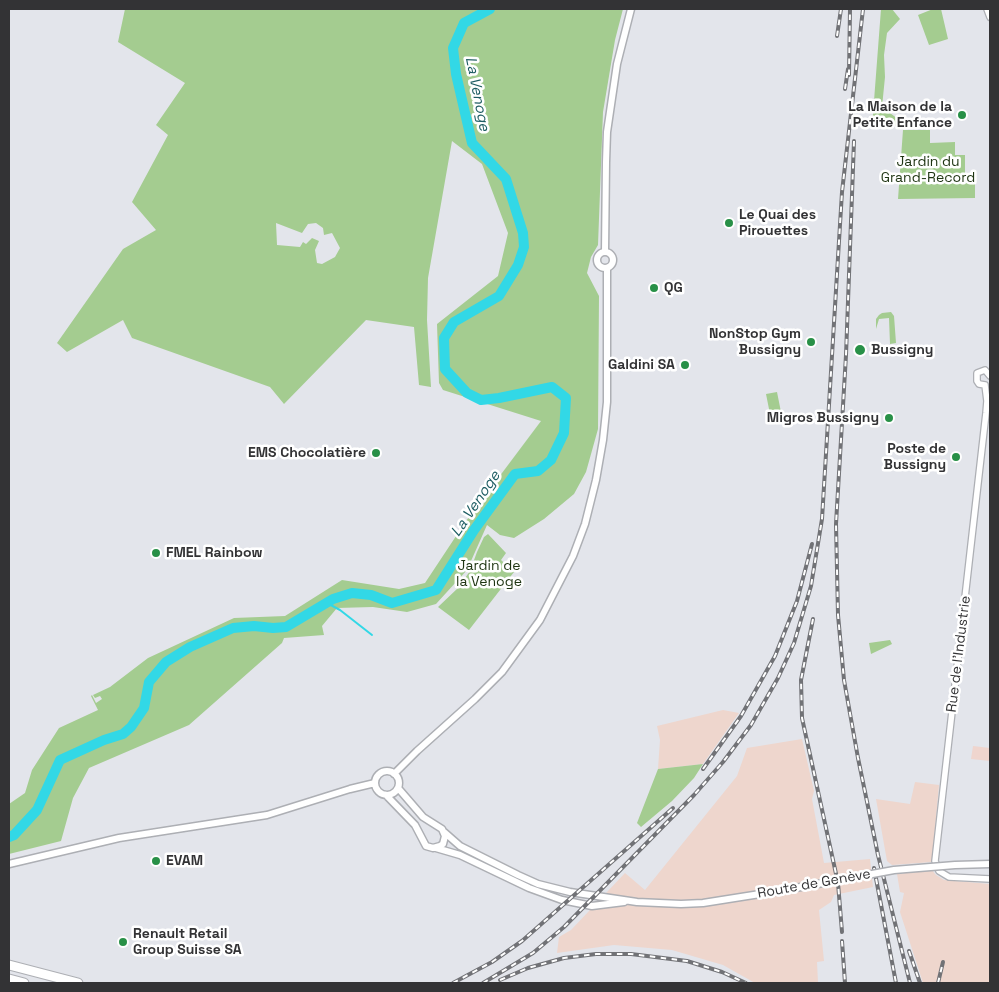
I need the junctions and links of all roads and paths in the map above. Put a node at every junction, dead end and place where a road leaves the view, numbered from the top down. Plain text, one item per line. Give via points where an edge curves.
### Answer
1 (630, 9) edge
2 (987, 9) edge
3 (990, 17) edge
4 (605, 252) junction
5 (606, 268) junction
6 (990, 374) edge
7 (985, 385) junction
8 (394, 774) junction
9 (375, 783) junction
10 (398, 788) junction
11 (386, 795) junction
12 (433, 825) junction
13 (444, 832) junction
14 (421, 837) junction
15 (436, 848) junction
16 (9, 864) edge
17 (990, 864) edge
18 (990, 879) edge
19 (637, 902) junction
20 (9, 965) edge
21 (9, 979) edge
22 (24, 983) edge
23 (78, 983) edge

1 - 4 main road via 617,64 607,132
2 - 3 street
4 - 5 main road via 613,258
4 - 5 main road via 598,260
5 - 8 main road via 607,402 603,440 585,524 573,556 540,620 502,672
6 - 7 street
6 - 7 street, Rue de l'Industrie via 979,371 976,376 979,384
7 - 18 street, Rue de l'Industrie via 986,420 936,861 939,871 949,876
8 - 9 main road via 382,772
8 - 10 main road via 399,780
9 - 11 main road via 377,790
9 - 16 main road via 267,814 134,836
10 - 11 main road via 393,794
10 - 12 main road
11 - 14 main road via 415,825
12 - 13 main road
12 - 14 main road via 424,830
13 - 15 main road via 443,844
13 - 19 main road, Route de Genève via 460,846 538,884
14 - 15 main road via 426,846
15 - 19 main road, Route de Genève via 460,855 562,900 592,906
17 - 19 main road, Route de Genève, bridge via 894,870 703,903
20 - 23 highway
21 - 22 highway

